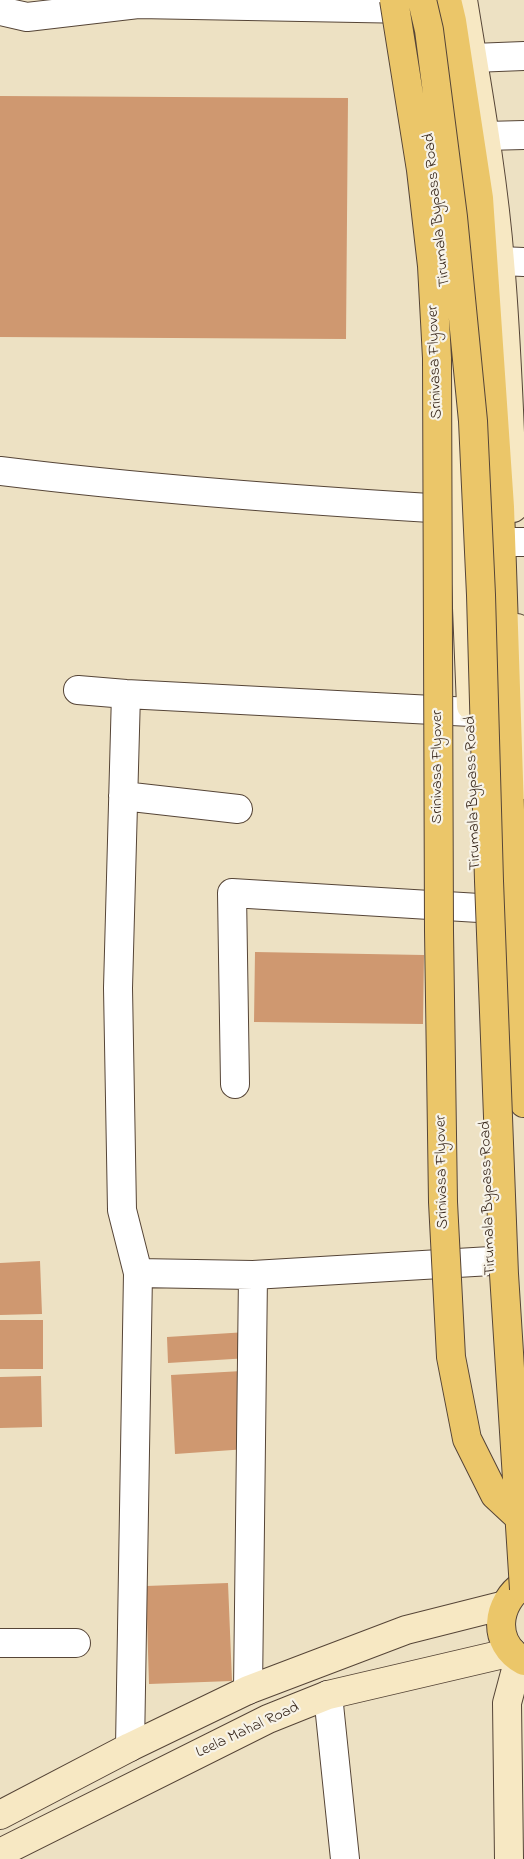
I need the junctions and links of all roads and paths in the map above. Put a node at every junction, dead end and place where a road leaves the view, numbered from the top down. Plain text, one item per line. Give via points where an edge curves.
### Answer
1 (447, 0) edge
2 (463, 0) edge
3 (138, 2) edge
4 (410, 2) edge
5 (0, 11) edge
6 (524, 56) edge
7 (472, 58) junction
8 (524, 135) edge
9 (486, 136) junction
10 (512, 262) edge
11 (516, 390) edge
12 (0, 472) edge
13 (463, 510) junction
14 (519, 542) edge
15 (78, 690) dead end
16 (126, 694) junction
17 (471, 712) junction
18 (524, 785) edge
19 (123, 796) junction
20 (238, 809) dead end
21 (479, 908) junction
22 (235, 1084) dead end
23 (524, 1103) edge
24 (491, 1261) junction
25 (138, 1273) junction
26 (253, 1275) junction
27 (524, 1522) edge
28 (517, 1592) edge
29 (0, 1643) edge
30 (76, 1643) dead end
31 (518, 1657) edge
32 (248, 1690) junction
33 (328, 1695) junction
34 (130, 1747) junction
35 (0, 1815) edge
36 (0, 1853) edge
37 (345, 1859) edge
38 (509, 1859) edge

1 - 23 main road via 479,198 500,507 512,870
2 - 7 street
3 - 4 street
3 - 5 street via 26,17
4 - 13 street, Tirumala Bypass Road via 442,230
4 - 27 main road, Srinivasa Flyover, bridge via 438,358 439,950 443,1202 451,1357 467,1439 495,1495
4 - 28 main road, Srinivasa Flyover, bridge via 429,30 474,421
6 - 7 street
7 - 9 street
8 - 9 street
9 - 10 street
10 - 11 street
11 - 14 street
12 - 13 street via 90,483
13 - 17 street, Tirumala Bypass Road
14 - 18 street
15 - 16 street
16 - 17 street
16 - 19 street
17 - 21 street, Tirumala Bypass Road
19 - 20 street
19 - 25 street via 118,988 122,1210
21 - 22 street via 232,894
21 - 24 street, Tirumala Bypass Road
24 - 26 street
24 - 28 street, Tirumala Bypass Road
25 - 26 street
25 - 34 street
26 - 32 street
28 - 31 main road, Srinivasa Flyover via 500,1622 503,1635
28 - 32 street
29 - 30 street
31 - 33 street, Leela Mahal Road
31 - 38 street via 507,1703
32 - 34 street
33 - 36 street, Leela Mahal Road via 268,1719
33 - 37 street
34 - 35 street

